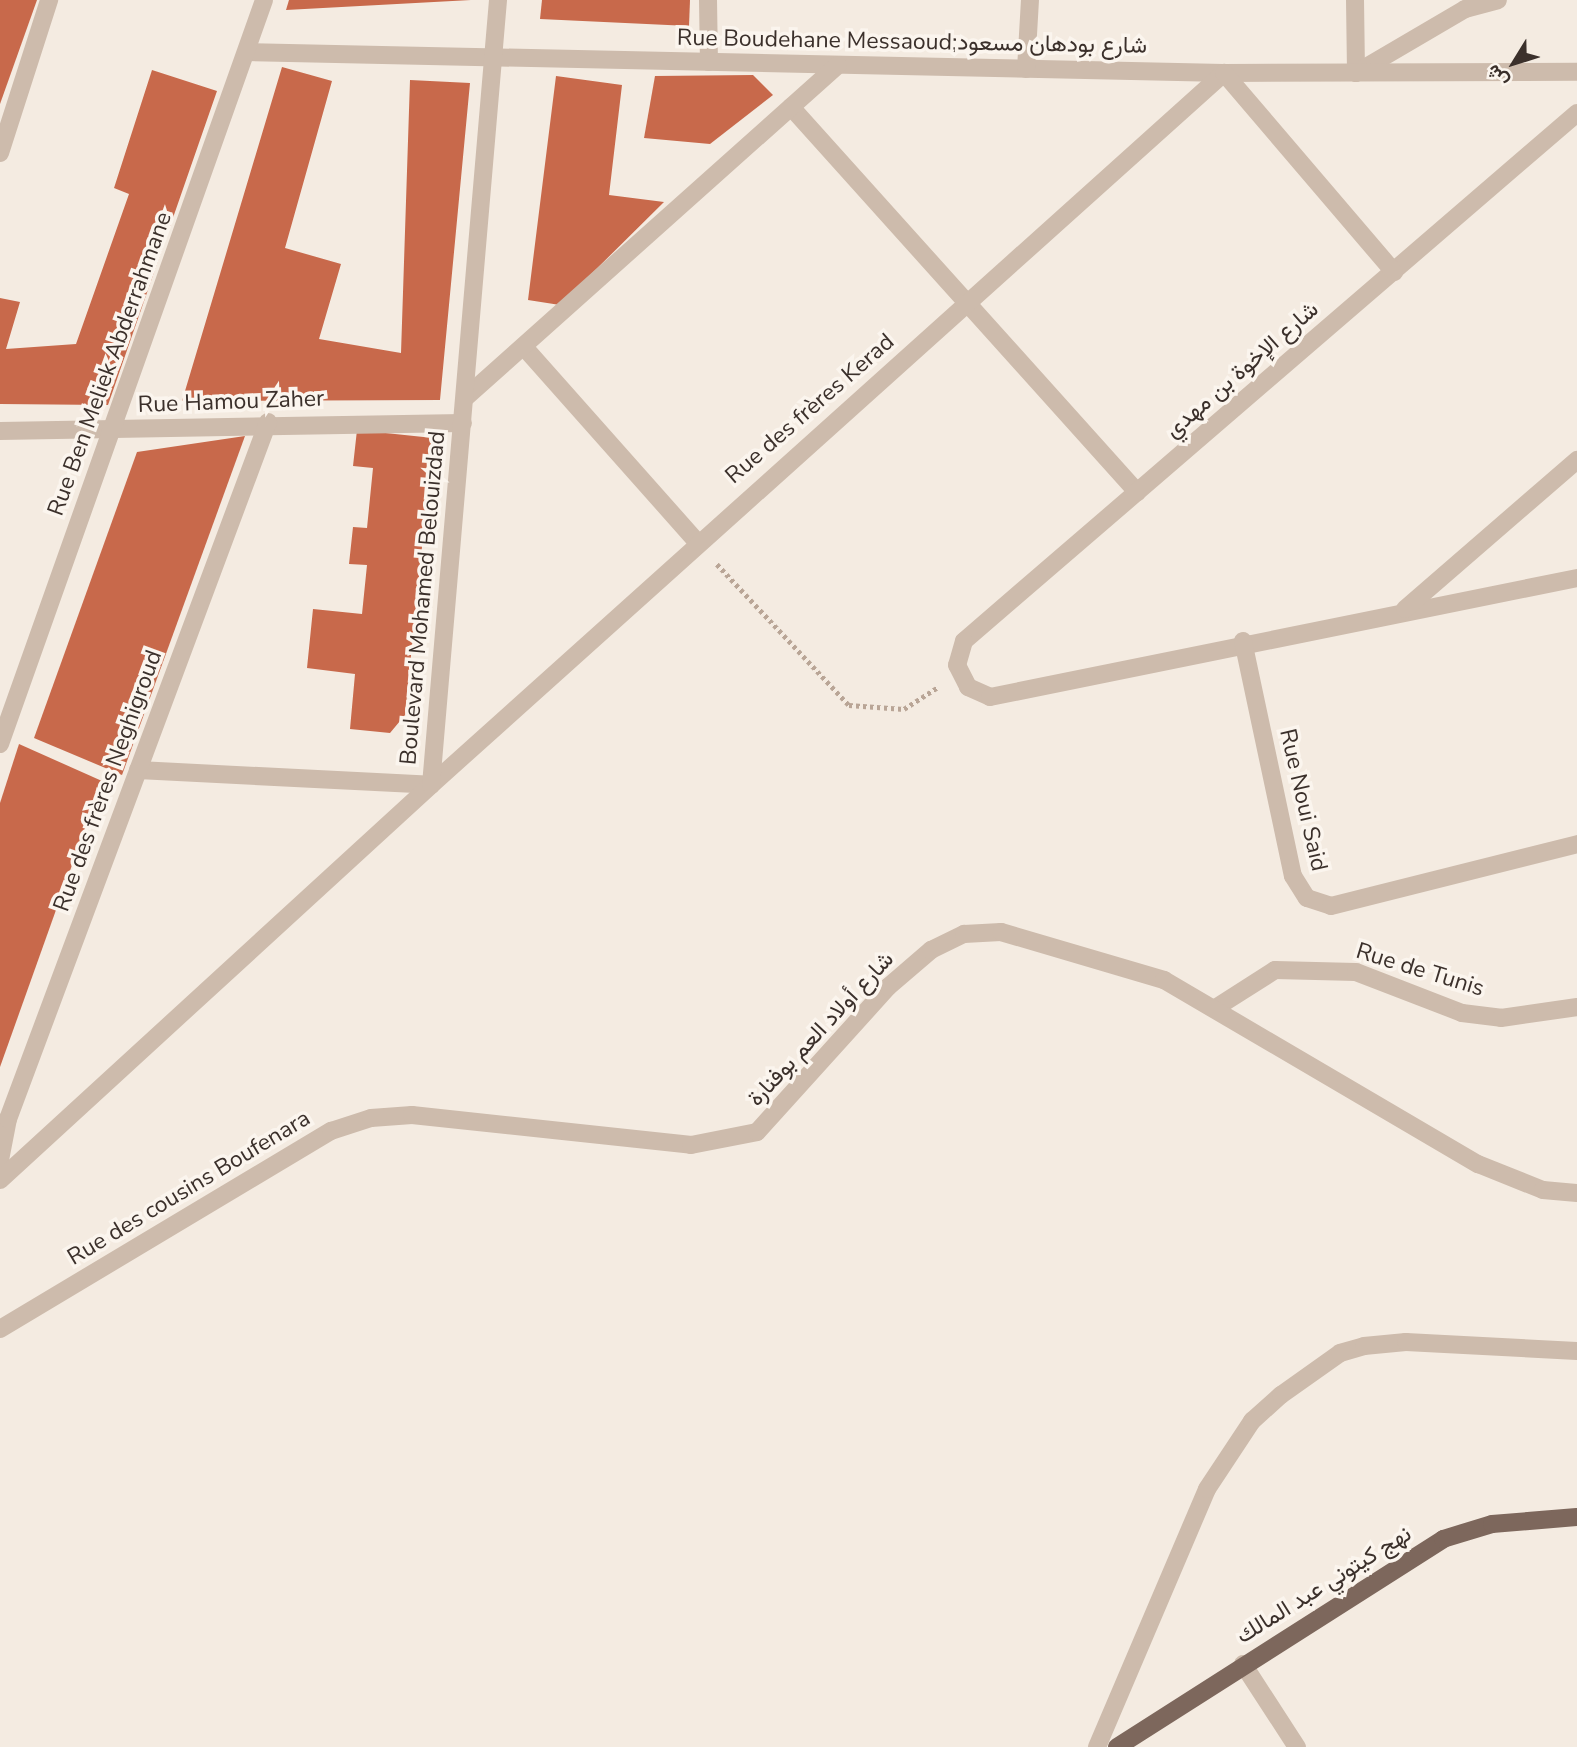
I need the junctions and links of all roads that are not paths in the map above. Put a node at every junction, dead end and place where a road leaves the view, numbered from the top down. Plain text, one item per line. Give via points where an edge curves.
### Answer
1 (49, 0) edge
2 (264, 0) edge
3 (498, 0) edge
4 (708, 0) edge
5 (1030, 0) edge
6 (1355, 0) edge
7 (1498, 0) edge
8 (247, 52) junction
9 (494, 59) junction
10 (709, 62) junction
11 (838, 65) junction
12 (1026, 69) junction
13 (1577, 72) edge
14 (1224, 73) junction
15 (1356, 73) junction
16 (791, 107) junction
17 (1577, 113) edge
18 (0, 153) edge
19 (1394, 272) junction
20 (967, 304) junction
21 (524, 347) junction
22 (465, 398) junction
23 (268, 422) junction
24 (463, 423) junction
25 (0, 431) edge
26 (113, 431) junction
27 (1577, 460) edge
28 (1137, 492) junction
29 (697, 542) junction
30 (1577, 578) edge
31 (1404, 611) junction
32 (1243, 641) junction
33 (0, 744) edge
34 (138, 770) junction
35 (431, 785) junction
36 (1577, 844) edge
37 (1217, 1007) junction
38 (1577, 1007) edge
39 (412, 1115) joint
40 (0, 1160) edge
41 (0, 1180) edge
42 (1577, 1193) edge
43 (0, 1329) edge
44 (1577, 1352) edge
45 (1577, 1517) edge
46 (1243, 1664) junction
47 (1097, 1747) edge
48 (1116, 1747) edge
49 (1297, 1747) edge

1 - 18 street
2 - 8 street, Rue Ben Meliek Abderrahmane
3 - 9 street, Boulevard Mohamed Belouizdad
4 - 10 street
5 - 12 street
6 - 15 street
7 - 15 street via 1465,9
8 - 9 street, Rue Boudehane Messaoud;شارع بودهان مسعود
8 - 26 street, Rue Ben Meliek Abderrahmane
9 - 10 street, Rue Boudehane Messaoud;شارع بودهان مسعود
9 - 22 street, Boulevard Mohamed Belouizdad
10 - 11 street, Rue Boudehane Messaoud;شارع بودهان مسعود
11 - 12 street, Rue Boudehane Messaoud;شارع بودهان مسعود
11 - 16 street
12 - 14 street, Rue Boudehane Messaoud;شارع بودهان مسعود
13 - 15 street, Rue Boudehane Messaoud;شارع بودهان مسعود
14 - 15 street, Rue Boudehane Messaoud;شارع بودهان مسعود
14 - 19 street
14 - 20 street, Rue des frères Kerad
16 - 20 street
16 - 21 street
17 - 19 street, شارع الإخوة بن مهدي
19 - 28 street, شارع الإخوة بن مهدي
20 - 28 street
20 - 29 street, Rue des frères Kerad
21 - 22 street
21 - 29 street
22 - 24 street, Boulevard Mohamed Belouizdad
23 - 24 street, Rue Hamou Zaher
23 - 26 street, Rue Hamou Zaher
23 - 34 street, Rue des frères Neghigroud
24 - 35 street, Boulevard Mohamed Belouizdad
25 - 26 street, Rue Hamou Zaher
26 - 33 street, Rue Ben Meliek Abderrahmane
27 - 31 street
28 - 32 street, شارع الإخوة بن مهدي via 964,641 959,673 974,692 990,697
29 - 35 street, Rue des frères Kerad
30 - 31 street
31 - 32 street
32 - 36 street, Rue Noui Said via 1293,876 1307,898 1331,906
34 - 35 street
34 - 40 street, Rue des frères Neghigroud via 8,1119
35 - 41 street, Boulevard Mohamed Belouizdad
37 - 38 street, Rue de Tunis via 1275,970 1356,972 1462,1013 1501,1018
37 - 39 street, شارع أولاد العم بوفنارة via 1092,954 1001,932 964,934 931,950 888,987 785,1108 757,1132 731,1142 691,1145
37 - 42 street, شارع أولاد العم بوفنارة via 1376,1110 1478,1164 1543,1190
39 - 43 street, Rue des cousins Boufenara via 331,1131
44 - 47 street via 1406,1342 1364,1346 1340,1353 1280,1395 1252,1421 1207,1489
45 - 46 main road, نهج كيتوني عبد المالك via 1492,1524 1443,1539
46 - 48 main road, نهج كيتوني عبد المالك
46 - 49 street

